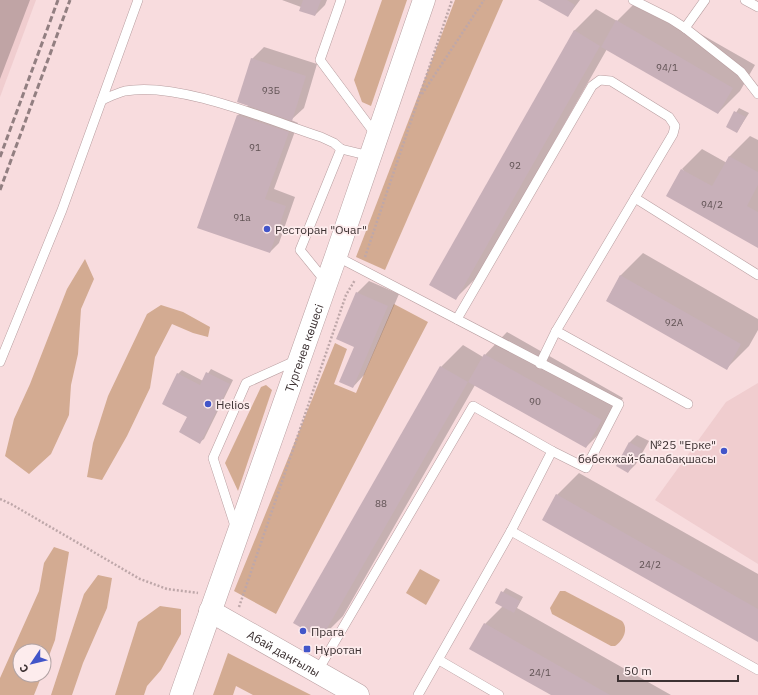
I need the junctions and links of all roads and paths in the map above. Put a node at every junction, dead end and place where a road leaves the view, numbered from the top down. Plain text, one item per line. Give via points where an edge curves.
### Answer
1 (138, 0) edge
2 (341, 0) edge
3 (424, 0) edge
4 (452, 0) edge
5 (484, 0) edge
6 (633, 0) edge
7 (705, 0) edge
8 (745, 0) edge
9 (758, 7) edge
10 (685, 28) junction
11 (758, 94) edge
12 (420, 98) junction
13 (102, 100) junction
14 (377, 136) junction
15 (341, 150) junction
16 (370, 156) junction
17 (635, 198) junction
18 (336, 256) junction
19 (361, 269) junction
20 (758, 274) edge
21 (327, 282) junction
22 (457, 319) junction
23 (556, 331) junction
24 (300, 359) junction
25 (0, 362) edge
26 (540, 364) junction
27 (688, 404) dead end
28 (552, 451) junction
29 (0, 500) edge
30 (511, 531) junction
31 (237, 534) junction
32 (213, 603) junction
33 (239, 607) dead end
34 (439, 660) junction
35 (758, 670) edge
36 (317, 672) junction
37 (181, 695) edge
38 (358, 695) edge
39 (418, 695) edge
40 (499, 695) edge

1 - 13 lane
2 - 14 lane via 320,60
3 - 14 main road, Тургенев көшесі
4 - 12 path
5 - 12 path
6 - 10 lane
7 - 10 lane
8 - 9 lane
10 - 11 lane via 741,72
12 - 19 path
13 - 15 lane via 124,91 139,90 195,97 321,137 334,143
13 - 25 lane via 62,210
14 - 16 main road, Тургенев көшесі
15 - 16 lane
15 - 21 lane via 300,250
16 - 18 main road, Тургенев көшесі
17 - 20 lane
17 - 22 lane via 673,134 675,126 669,117 611,81 600,80 592,86
17 - 23 lane
18 - 19 lane
18 - 21 main road, Тургенев көшесі
19 - 22 lane
19 - 33 path via 346,295
21 - 24 main road, Тургенев көшесі
22 - 26 lane
23 - 26 lane
23 - 27 lane
24 - 31 main road, Тургенев көшесі
24 - 31 lane via 246,383 213,458
26 - 28 lane via 619,404 586,468
28 - 30 lane
28 - 36 lane via 473,406
29 - 32 path via 12,504 140,579
30 - 34 lane
30 - 35 lane
31 - 32 main road, Тургенев көшесі
32 - 36 main road, Абай даңғылы
32 - 37 main road, Тургенев көшесі
34 - 39 lane
34 - 40 lane
36 - 38 main road, Абай даңғылы

